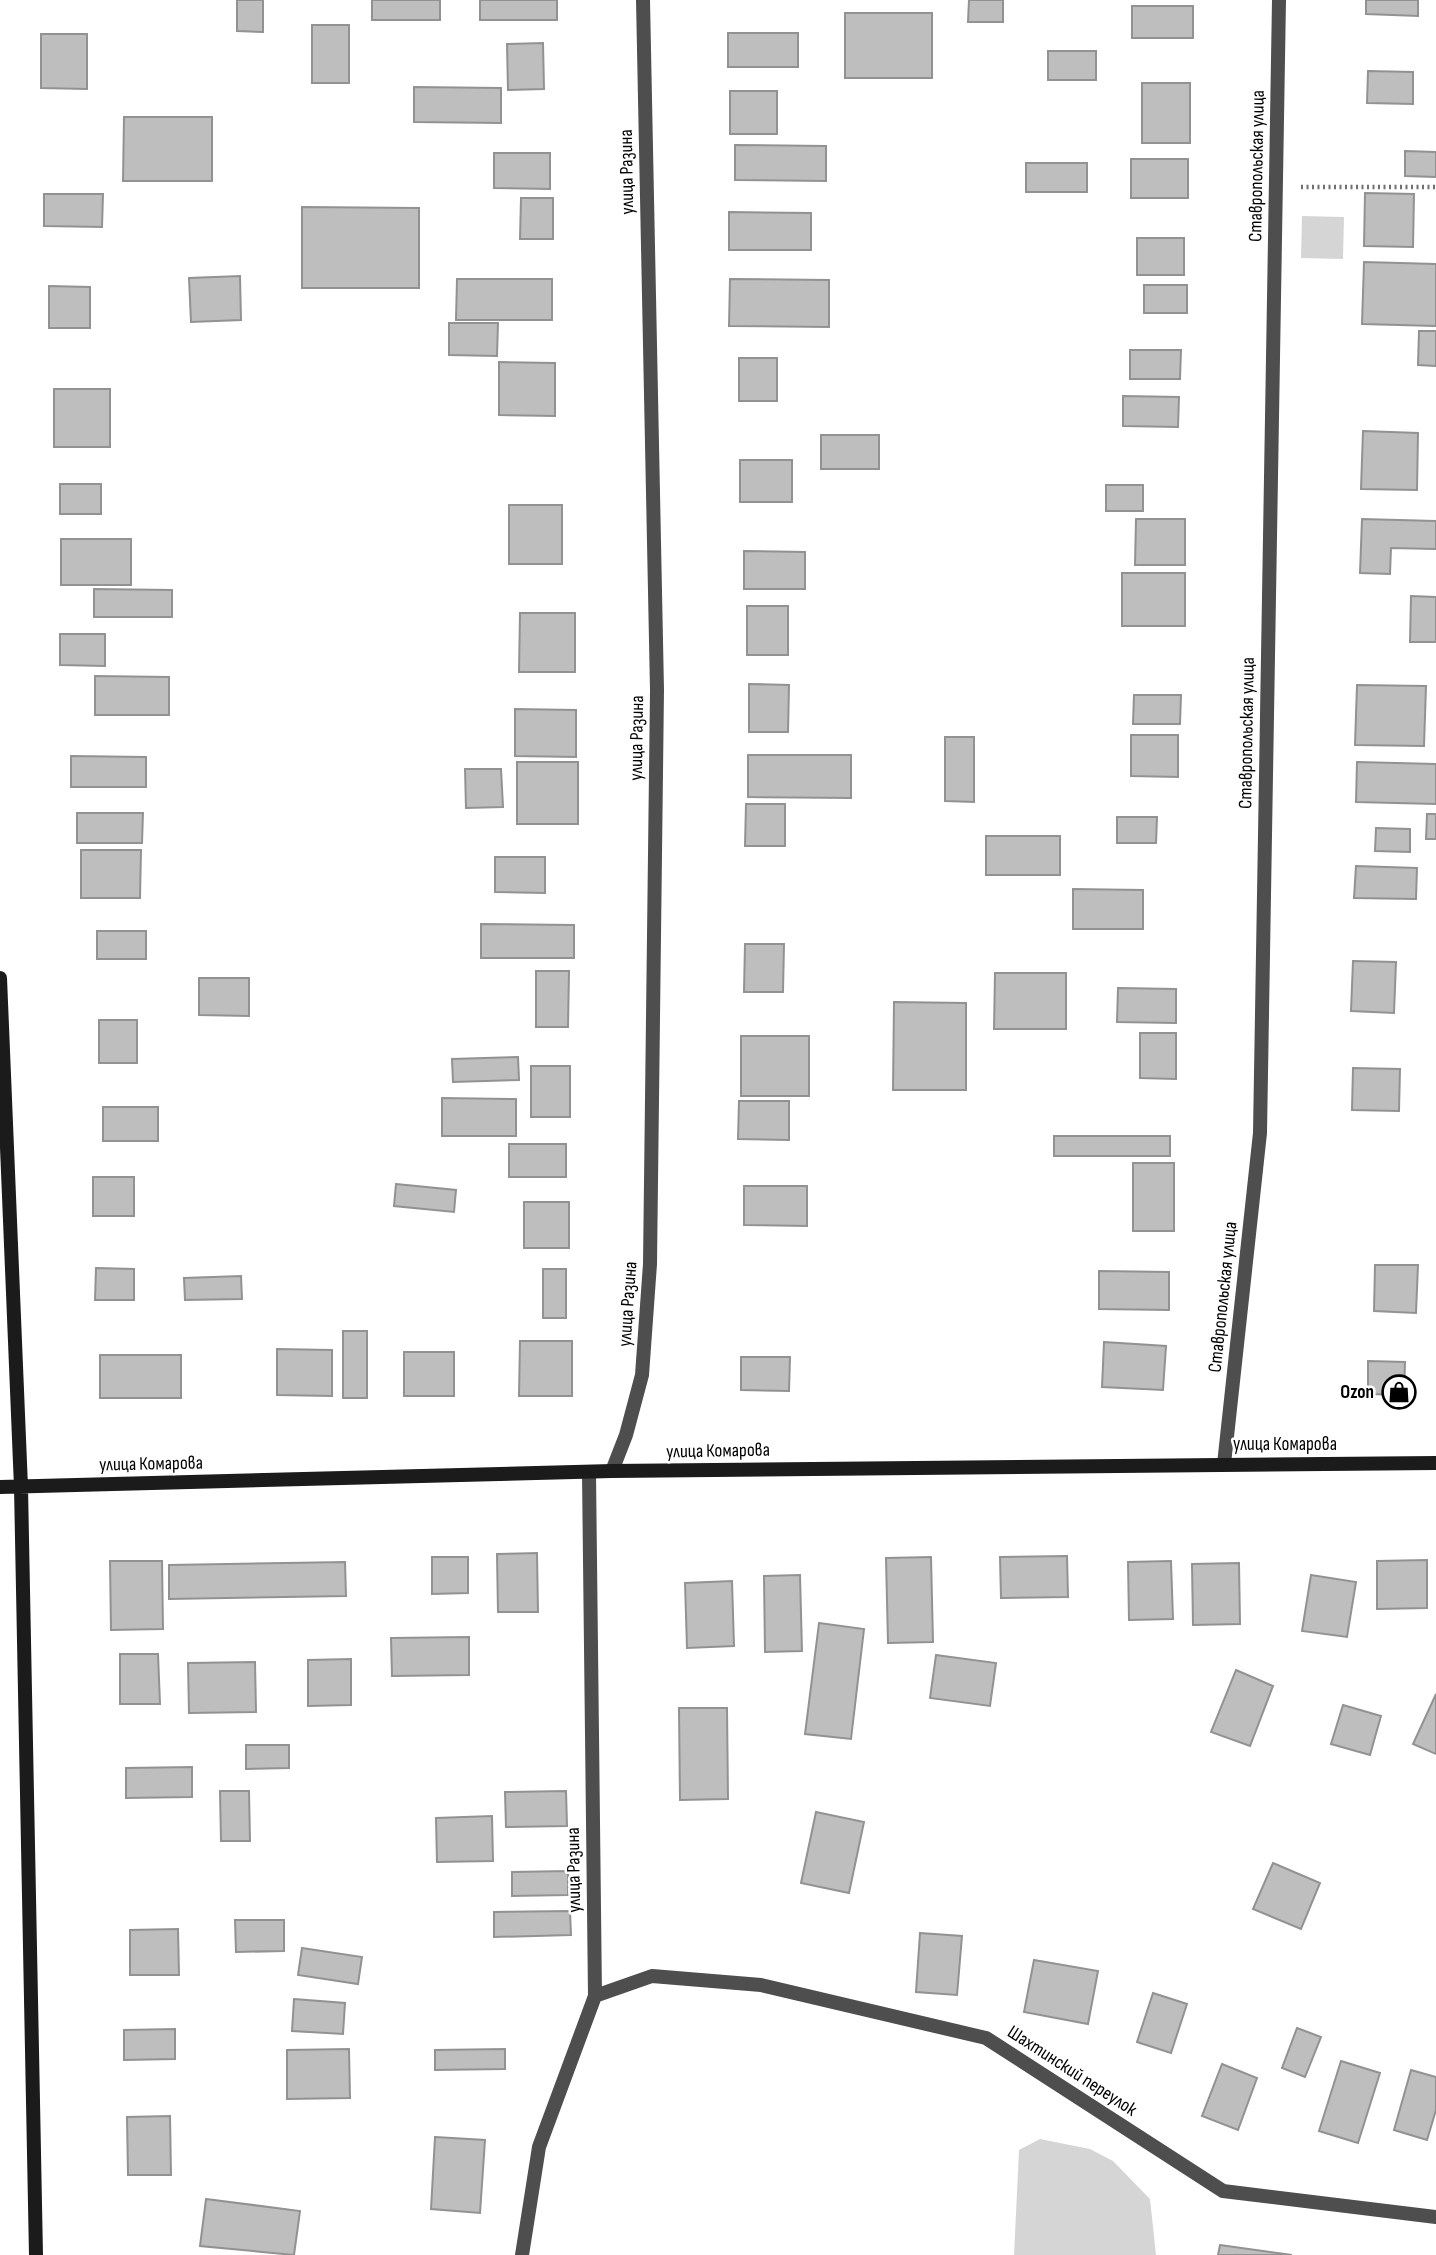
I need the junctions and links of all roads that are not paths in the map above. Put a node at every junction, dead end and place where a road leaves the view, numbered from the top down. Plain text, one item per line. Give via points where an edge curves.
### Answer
1 (643, 0) edge
2 (1279, 0) edge
3 (0, 978) edge
4 (1436, 1463) edge
5 (1224, 1464) junction
6 (612, 1471) junction
7 (589, 1473) junction
8 (0, 1487) edge
9 (21, 1487) junction
10 (595, 1996) junction
11 (1436, 2217) edge
12 (36, 2255) edge
13 (522, 2255) edge

1 - 6 street, улица Разина via 657,690 650,1264 642,1375
2 - 5 street, Ставропольская улица via 1260,1133
3 - 9 main road
4 - 5 main road, улица Комарова
5 - 6 main road, улица Комарова
6 - 7 main road, улица Комарова
7 - 9 main road, улица Комарова
7 - 10 street, улица Разина
8 - 9 main road, улица Комарова
9 - 12 main road
10 - 11 street, Шахтинский переулок via 652,1976 761,1985 986,2038 1223,2191
10 - 13 street, улица Разина via 539,2147

